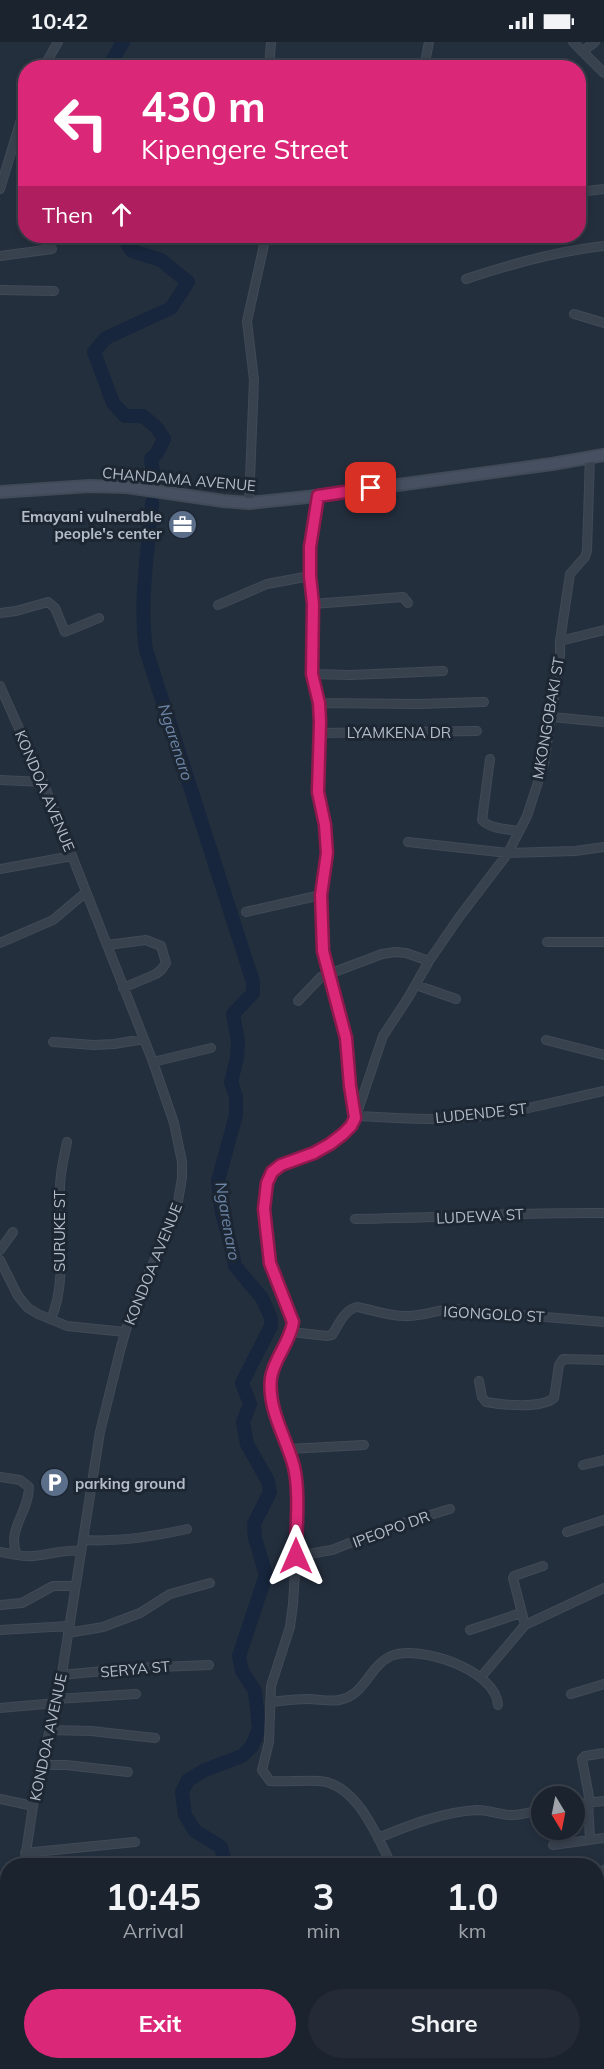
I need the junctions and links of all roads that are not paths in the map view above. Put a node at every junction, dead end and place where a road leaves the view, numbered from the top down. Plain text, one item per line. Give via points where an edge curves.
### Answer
1 (58, 42) edge
2 (271, 42) edge
3 (429, 42) edge
4 (573, 42) edge
5 (595, 42) edge
6 (583, 51) junction
7 (48, 60) edge
8 (270, 60) edge
9 (426, 60) edge
10 (604, 73) edge
11 (18, 126) edge
12 (3, 168) edge
13 (0, 189) edge
14 (604, 189) edge
15 (586, 191) edge
16 (264, 243) edge
17 (604, 246) edge
18 (52, 249) dead end
19 (0, 256) edge
20 (466, 279) dead end
21 (0, 290) edge
22 (54, 291) dead end
23 (574, 314) dead end
24 (604, 323) edge
25 (604, 455) edge
26 (590, 456) junction
27 (0, 492) edge
28 (318, 496) junction
29 (249, 503) junction
30 (310, 576) junction
31 (408, 603) dead end
32 (313, 604) junction
33 (218, 605) dead end
34 (0, 613) edge
35 (99, 618) dead end
36 (604, 630) edge
37 (560, 641) junction
38 (443, 670) dead end
39 (312, 674) junction
40 (1, 692) edge
41 (484, 702) dead end
42 (319, 703) junction
43 (552, 717) junction
44 (604, 722) edge
45 (477, 731) dead end
46 (320, 733) junction
47 (490, 759) dead end
48 (0, 780) edge
49 (43, 782) junction
50 (519, 831) junction
51 (408, 842) dead end
52 (604, 847) edge
53 (508, 853) junction
54 (72, 856) junction
55 (0, 868) edge
56 (85, 893) junction
57 (321, 895) junction
58 (246, 912) dead end
59 (547, 942) dead end
60 (604, 942) edge
61 (0, 943) edge
62 (107, 945) junction
63 (429, 961) junction
64 (328, 975) junction
65 (416, 985) junction
66 (123, 988) junction
67 (456, 999) dead end
68 (298, 1001) dead end
69 (144, 1039) junction
70 (546, 1040) dead end
71 (53, 1042) dead end
72 (211, 1048) dead end
73 (604, 1055) edge
74 (153, 1062) junction
75 (604, 1091) edge
76 (355, 1117) junction
77 (66, 1142) dead end
78 (604, 1213) edge
79 (356, 1219) dead end
80 (13, 1232) dead end
81 (0, 1250) edge
82 (0, 1260) edge
83 (51, 1319) junction
84 (604, 1322) edge
85 (125, 1332) junction
86 (292, 1332) junction
87 (604, 1360) edge
88 (479, 1381) dead end
89 (364, 1445) dead end
90 (288, 1449) junction
91 (604, 1460) edge
92 (583, 1465) dead end
93 (0, 1477) edge
94 (450, 1509) dead end
95 (604, 1520) edge
96 (187, 1529) dead end
97 (567, 1532) dead end
98 (83, 1540) junction
99 (81, 1551) junction
100 (0, 1552) edge
101 (17, 1555) junction
102 (296, 1556) junction
103 (543, 1566) dead end
104 (210, 1583) dead end
105 (75, 1586) junction
106 (604, 1588) edge
107 (0, 1605) edge
108 (521, 1613) junction
109 (525, 1625) junction
110 (0, 1630) edge
111 (68, 1630) junction
112 (470, 1630) dead end
113 (209, 1665) dead end
114 (61, 1676) junction
115 (481, 1677) junction
116 (604, 1684) edge
117 (136, 1694) dead end
118 (571, 1694) dead end
119 (56, 1701) junction
120 (270, 1702) junction
121 (498, 1705) dead end
122 (0, 1708) edge
123 (50, 1730) junction
124 (155, 1738) dead end
125 (604, 1753) edge
126 (43, 1765) junction
127 (128, 1772) dead end
128 (0, 1799) edge
129 (604, 1801) edge
130 (589, 1802) junction
131 (585, 1803) edge
132 (33, 1806) junction
133 (531, 1812) edge
134 (378, 1838) junction
135 (604, 1838) edge
136 (590, 1839) junction
137 (135, 1842) dead end
138 (553, 1845) dead end
139 (25, 1853) junction
140 (25, 1858) edge
141 (388, 1858) edge

1 - 7 street
2 - 8 street
3 - 9 street
4 - 6 street
5 - 6 street
6 - 10 street
11 - 12 street
12 - 13 street
14 - 15 street
16 - 29 street via 247,321 254,380
17 - 20 street via 507,265
18 - 19 street
21 - 22 street
23 - 24 street
25 - 26 street, CHANDAMA AVENUE
26 - 28 street, CHANDAMA AVENUE
26 - 37 street, MKONGOBAKI ST via 587,551 570,574
27 - 29 street, CHANDAMA AVENUE via 128,487
28 - 29 street, CHANDAMA AVENUE
28 - 30 street
30 - 32 street
30 - 33 street via 267,584
31 - 32 street via 403,597
32 - 39 street
34 - 35 street via 48,602 55,608 65,632
36 - 37 street
37 - 43 street, MKONGOBAKI ST
38 - 39 street
39 - 42 street
40 - 49 street, KONDOA AVENUE
41 - 42 street
42 - 46 street
43 - 44 street
43 - 50 street, MKONGOBAKI ST via 544,764
45 - 46 street, LYAMKENA DR
46 - 57 street via 318,792 327,841
47 - 50 street via 482,820 490,826
48 - 49 street
49 - 54 street, KONDOA AVENUE
50 - 53 street, MKONGOBAKI ST
51 - 53 street
52 - 53 street
53 - 63 street, MKONGOBAKI ST
54 - 55 street
54 - 56 street, KONDOA AVENUE
56 - 61 street via 53,920
56 - 62 street, KONDOA AVENUE
57 - 58 street
57 - 64 street
59 - 60 street
62 - 66 street, KONDOA AVENUE
62 - 66 street via 146,940 161,946 166,963 161,970
63 - 64 street via 395,952
63 - 65 street, MKONGOBAKI ST
64 - 68 street via 317,979
64 - 76 street via 346,1038
65 - 67 street
65 - 76 street, MKONGOBAKI ST via 383,1036
66 - 69 street, KONDOA AVENUE
69 - 71 street via 94,1045
69 - 74 street, KONDOA AVENUE
70 - 73 street
72 - 74 street
74 - 85 street, KONDOA AVENUE via 174,1123 182,1178 173,1219
75 - 76 street, LUDENDE ST via 531,1108 449,1119
76 - 86 street via 337,1139 314,1153 281,1165 267,1183 264,1209 270,1263 291,1314
77 - 83 street, SURUKE ST via 60,1179 58,1299
78 - 79 street, LUDEWA ST
80 - 81 street
82 - 83 street via 28,1308
83 - 85 street via 76,1328
84 - 86 street, IGONGOLO ST via 454,1309 396,1316 357,1307 346,1312 332,1335
85 - 98 street, KONDOA AVENUE via 99,1432
86 - 90 street via 271,1379 276,1413
87 - 88 street via 563,1359 554,1398 549,1402 486,1402
89 - 90 street
90 - 102 street via 297,1481
91 - 92 street
93 - 101 street via 20,1480 28,1487 14,1536
94 - 102 street, IPEOPO DR via 332,1550
95 - 97 street
96 - 98 street via 142,1538
98 - 99 street, KONDOA AVENUE
99 - 101 street
99 - 105 street, KONDOA AVENUE
100 - 101 street
102 - 120 street via 291,1627 273,1676
103 - 108 street via 514,1576
104 - 111 street via 170,1594 140,1613 103,1627
105 - 107 street via 53,1586 22,1604
105 - 111 street, KONDOA AVENUE
106 - 109 street
108 - 109 street
108 - 112 street
109 - 115 street
110 - 111 street
111 - 114 street, KONDOA AVENUE
113 - 114 street, SERYA ST
114 - 119 street, KONDOA AVENUE
115 - 120 street via 434,1657 399,1653 383,1660 356,1694 340,1700
115 - 121 street via 495,1692
116 - 118 street
117 - 119 street
119 - 122 street
119 - 123 street, KONDOA AVENUE
120 - 134 street via 269,1742 262,1770 265,1776 270,1781 322,1781 337,1786 354,1800
123 - 124 street
123 - 126 street, KONDOA AVENUE
125 - 130 street via 582,1759
126 - 127 street
126 - 132 street, KONDOA AVENUE
128 - 132 street
129 - 130 street
130 - 131 street
130 - 136 street
132 - 139 street, KONDOA AVENUE
133 - 134 street via 509,1815 464,1812 416,1822
134 - 141 street
135 - 136 street
136 - 138 street
137 - 139 street
139 - 140 street, KONDOA AVENUE

